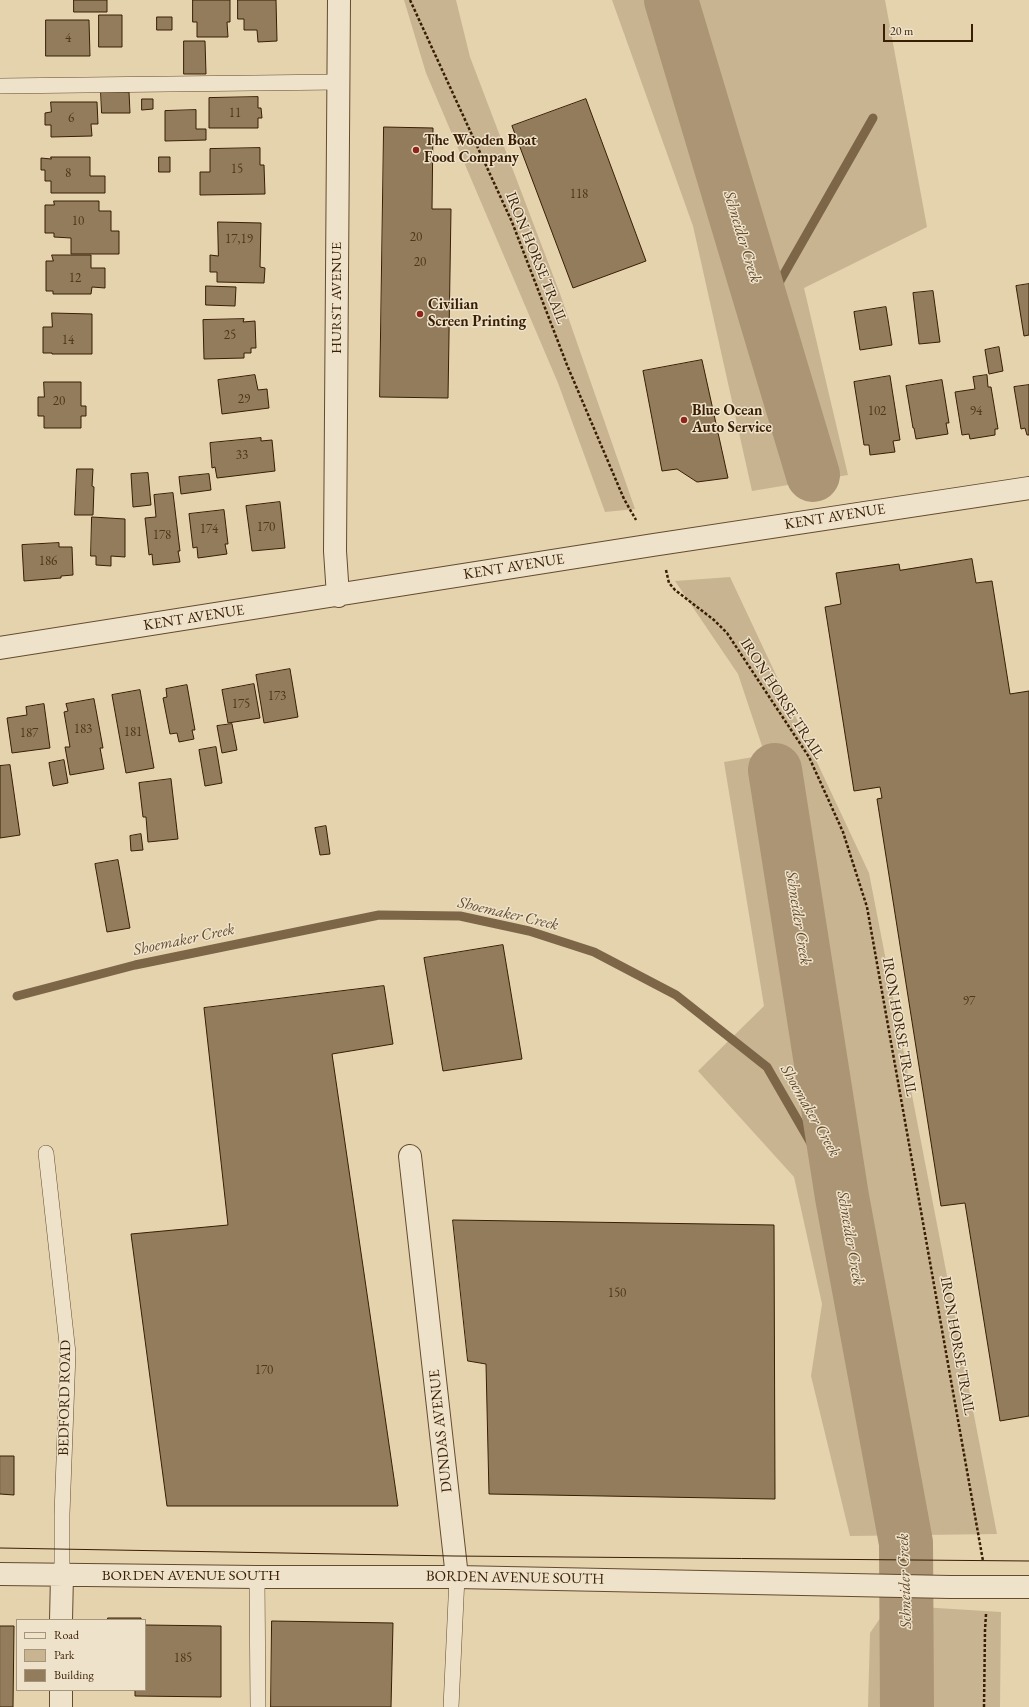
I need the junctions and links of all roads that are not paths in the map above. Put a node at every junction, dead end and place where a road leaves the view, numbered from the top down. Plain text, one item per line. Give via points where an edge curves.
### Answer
1 (339, 0) edge
2 (339, 82) junction
3 (0, 86) edge
4 (1029, 488) edge
5 (338, 596) junction
6 (0, 648) edge
7 (46, 1153) dead end
8 (410, 1156) dead end
9 (0, 1574) edge
10 (62, 1575) junction
11 (257, 1577) junction
12 (457, 1577) junction
13 (1029, 1587) edge
14 (61, 1619) edge
15 (61, 1691) edge
16 (61, 1707) edge
17 (258, 1707) edge
18 (451, 1707) edge

1 - 2 street, HURST AVENUE
2 - 3 lane
2 - 5 street, HURST AVENUE via 335,551
4 - 5 street, KENT AVENUE
5 - 6 street, KENT AVENUE
7 - 10 lane, BEDFORD ROAD via 68,1353
8 - 12 street, DUNDAS AVENUE
9 - 10 street, BORDEN AVENUE SOUTH
10 - 11 street, BORDEN AVENUE SOUTH
10 - 14 street, BEDFORD ROAD
11 - 12 street, BORDEN AVENUE SOUTH
11 - 17 lane
12 - 13 street, BORDEN AVENUE SOUTH
12 - 18 lane, DUNDAS AVENUE
15 - 16 street

